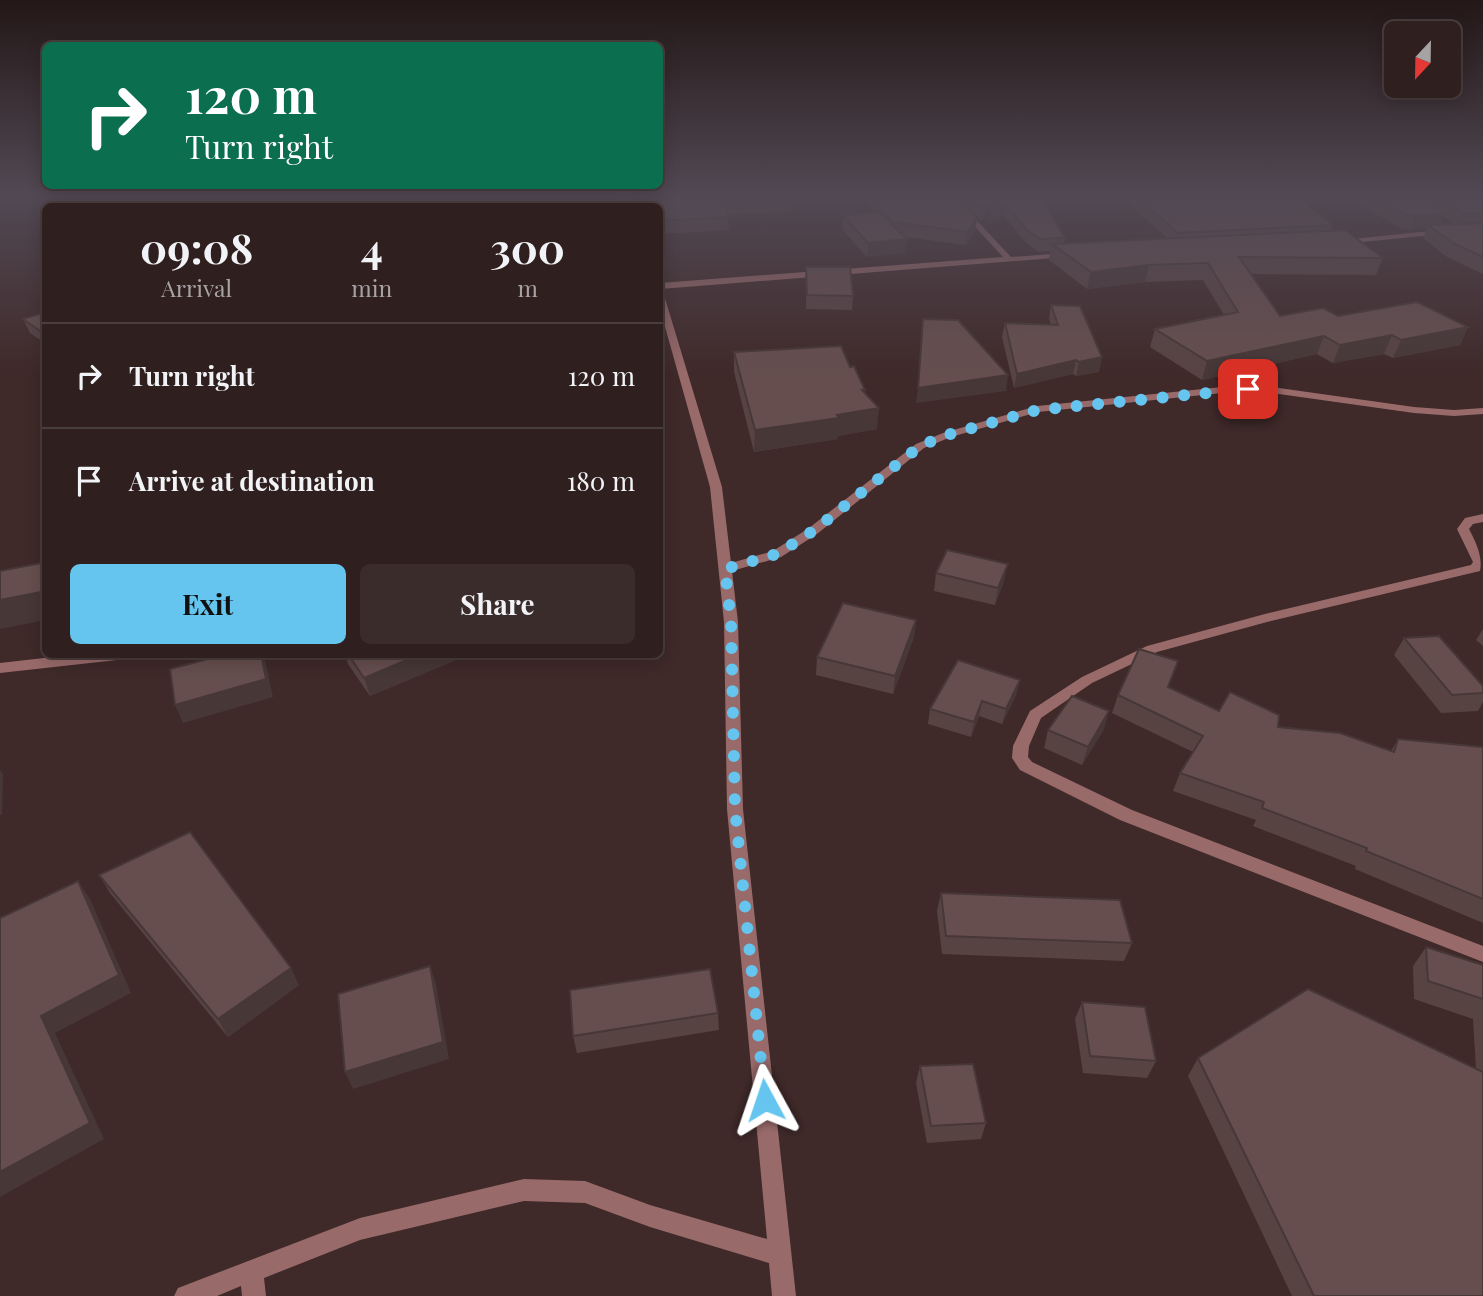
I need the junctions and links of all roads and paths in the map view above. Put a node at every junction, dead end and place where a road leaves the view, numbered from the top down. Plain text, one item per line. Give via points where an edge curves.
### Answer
1 (1005, 254) edge
2 (1077, 254) edge
3 (1009, 259) junction
4 (663, 286) edge
5 (663, 305) edge
6 (1483, 411) edge
7 (1483, 518) edge
8 (725, 569) junction
9 (91, 658) edge
10 (0, 668) edge
11 (1483, 954) edge
12 (779, 1254) junction
13 (251, 1270) junction
14 (186, 1296) edge
15 (254, 1296) edge
16 (784, 1296) edge

1 - 3 street
2 - 3 street
3 - 4 street
5 - 8 street via 716,487
6 - 8 street via 1414,410 1265,389 1037,410 920,446 777,554
7 - 11 street via 1469,521 1463,529 1480,562 1475,568 1152,649 1087,680 1035,715 1020,758 1026,766 1126,815
8 - 12 street via 731,622 735,809
9 - 10 street
12 - 13 street via 585,1192 524,1190 360,1229
12 - 16 street
13 - 14 street
13 - 15 street

